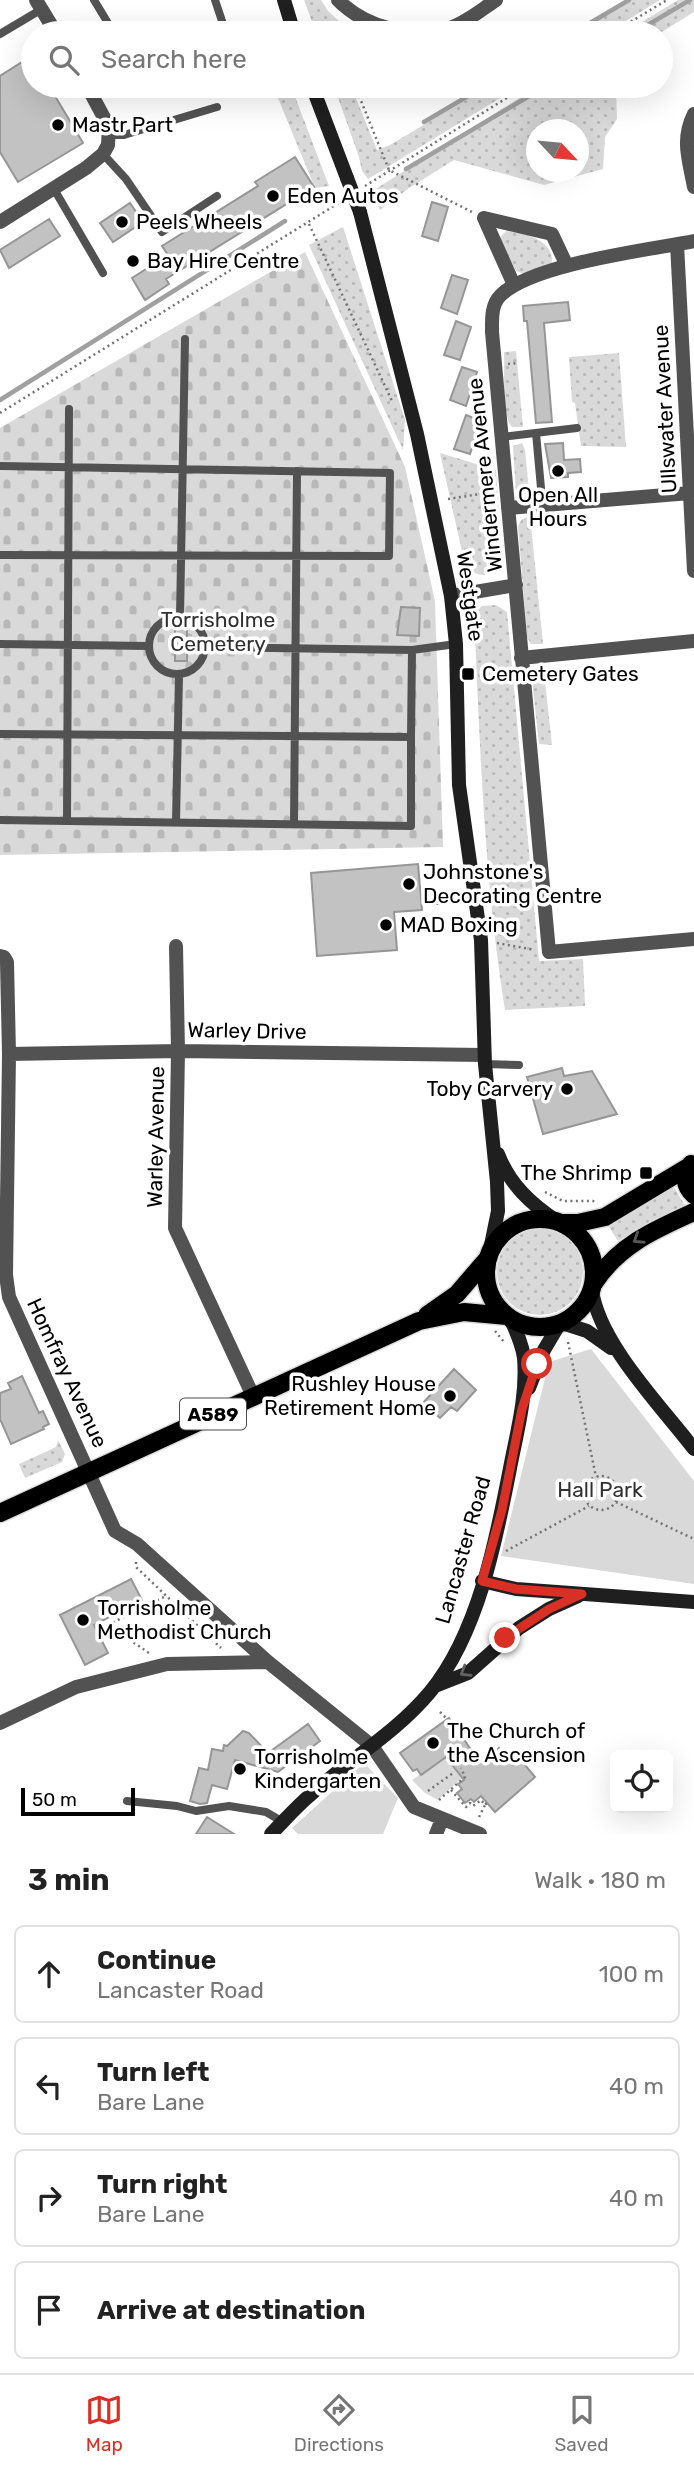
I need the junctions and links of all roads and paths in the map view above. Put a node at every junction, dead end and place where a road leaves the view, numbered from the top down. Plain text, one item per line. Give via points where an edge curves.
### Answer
1 (94, 0) edge
2 (215, 0) edge
3 (284, 0) edge
4 (338, 0) edge
5 (496, 0) edge
6 (667, 0) edge
7 (39, 5) edge
8 (49, 21) edge
9 (107, 21) edge
10 (222, 21) edge
11 (290, 21) edge
12 (370, 21) edge
13 (462, 21) edge
14 (632, 21) edge
15 (0, 34) edge
16 (94, 98) edge
17 (317, 98) edge
18 (360, 98) edge
19 (506, 98) edge
20 (217, 107) dead end
21 (694, 114) edge
22 (110, 135) junction
23 (103, 154) junction
24 (389, 170) junction
25 (366, 186) dead end
26 (694, 187) edge
27 (54, 189) junction
28 (217, 196) dead end
29 (343, 201) dead end
30 (484, 218) junction
31 (0, 222) edge
32 (309, 224) junction
33 (694, 241) edge
34 (677, 244) junction
35 (567, 266) junction
36 (103, 273) dead end
37 (514, 285) junction
38 (185, 339) dead end
39 (519, 363) dead end
40 (504, 364) dead end
41 (69, 409) dead end
42 (397, 412) dead end
43 (0, 413) edge
44 (577, 428) dead end
45 (536, 433) junction
46 (501, 437) junction
47 (0, 466) edge
48 (69, 466) junction
49 (183, 469) junction
50 (298, 471) junction
51 (541, 488) dead end
52 (500, 490) dead end
53 (690, 493) junction
54 (448, 499) dead end
55 (508, 508) junction
56 (0, 555) edge
57 (68, 555) junction
58 (181, 556) junction
59 (297, 556) junction
60 (694, 561) edge
61 (694, 571) edge
62 (516, 585) junction
63 (451, 596) junction
64 (180, 617) junction
65 (694, 641) edge
66 (0, 644) edge
67 (456, 644) junction
68 (68, 645) junction
69 (148, 646) junction
70 (206, 647) junction
71 (296, 648) junction
72 (412, 650) junction
73 (521, 658) junction
74 (179, 675) junction
75 (0, 734) edge
76 (67, 734) junction
77 (178, 735) junction
78 (295, 736) junction
79 (411, 737) junction
80 (0, 820) edge
81 (67, 821) junction
82 (176, 822) junction
83 (294, 824) junction
84 (475, 897) junction
85 (438, 901) dead end
86 (694, 939) edge
87 (481, 940) junction
88 (176, 946) dead end
89 (548, 953) junction
90 (2, 957) edge
91 (178, 1051) junction
92 (9, 1054) junction
93 (485, 1060) junction
94 (519, 1065) dead end
95 (490, 1129) junction
96 (693, 1163) edge
97 (537, 1187) dead end
98 (694, 1195) edge
99 (594, 1205) dead end
100 (694, 1212) edge
101 (560, 1222) junction
102 (489, 1256) junction
103 (3, 1276) edge
104 (593, 1286) junction
105 (508, 1317) junction
106 (419, 1321) junction
107 (489, 1328) dead end
108 (563, 1328) junction
109 (509, 1349) dead end
110 (621, 1355) junction
111 (253, 1396) junction
112 (522, 1409) junction
113 (694, 1449) edge
114 (88, 1472) junction
115 (596, 1477) junction
116 (616, 1502) junction
117 (589, 1506) junction
118 (0, 1513) edge
119 (694, 1539) edge
120 (488, 1561) junction
121 (482, 1581) junction
122 (582, 1594) junction
123 (694, 1602) edge
124 (108, 1625) junction
125 (96, 1630) dead end
126 (236, 1662) junction
127 (268, 1662) junction
128 (167, 1664) junction
129 (435, 1686) junction
130 (440, 1712) dead end
131 (447, 1719) dead end
132 (0, 1723) edge
133 (373, 1746) junction
134 (461, 1768) dead end
135 (453, 1773) dead end
136 (446, 1778) junction
137 (452, 1789) junction
138 (428, 1791) dead end
139 (127, 1801) dead end
140 (435, 1804) dead end
141 (442, 1819) junction
142 (283, 1822) junction
143 (479, 1827) edge
144 (271, 1834) edge
145 (436, 1834) edge

1 - 9 lane
2 - 10 lane
3 - 11 street
4 - 12 street
5 - 13 street
6 - 14 path
7 - 8 street
7 - 15 lane
16 - 22 street via 108,120
17 - 63 street, Westgate, bridge via 360,212 417,434
18 - 24 path
19 - 24 path
20 - 22 lane via 124,135
21 - 26 street via 687,129
22 - 23 street
23 - 27 street
23 - 28 lane via 162,232
24 - 25 path
24 - 30 path
27 - 31 street
27 - 36 lane
29 - 32 path
30 - 35 street via 552,234
30 - 37 street
32 - 42 path
32 - 43 path
33 - 34 street
34 - 35 street
34 - 53 street, Ullswater Avenue
35 - 37 street
37 - 46 street, Windermere Avenue via 498,298 492,313
38 - 49 lane
39 - 40 path
41 - 48 lane
44 - 45 lane
45 - 46 lane
45 - 51 lane
46 - 55 street, Windermere Avenue
47 - 48 lane
48 - 49 lane
48 - 57 lane
49 - 50 lane
49 - 58 lane
50 - 59 lane
50 - 59 lane via 390,472 389,556
52 - 54 path
53 - 55 street
53 - 60 street, Ullswater Avenue
55 - 62 street, Windermere Avenue
56 - 57 lane
57 - 58 lane
57 - 68 lane
58 - 59 lane
58 - 64 lane
59 - 71 lane
60 - 61 street, Ullswater Avenue
62 - 63 street
62 - 73 street, Windermere Avenue
63 - 67 street, Westgate
64 - 69 lane via 164,620 152,631
64 - 70 lane via 193,621 204,633
65 - 73 street
66 - 68 lane
67 - 72 lane
67 - 84 street, Westgate via 459,785
68 - 69 lane
68 - 76 lane
69 - 74 lane via 162,670
70 - 71 lane
70 - 74 lane via 201,663
71 - 72 lane
71 - 78 lane
72 - 79 lane
73 - 89 street, Windermere Avenue
74 - 77 lane
75 - 76 lane
76 - 77 lane
76 - 81 lane
77 - 78 lane
77 - 82 lane
78 - 79 lane
78 - 83 lane
79 - 83 lane via 411,825
80 - 81 lane
81 - 82 lane
82 - 83 lane
84 - 85 lane
84 - 87 street, Westgate
86 - 89 street
87 - 89 path
87 - 93 street, Westgate
88 - 91 street, Warley Avenue
90 - 92 street, Homfray Avenue via 7,962
91 - 92 street, Warley Drive
91 - 93 street, Warley Drive
91 - 111 street, Warley Avenue via 176,1228
92 - 103 street, Homfray Avenue
93 - 94 lane
93 - 95 street, Westgate
95 - 101 street, Westgate via 502,1163 519,1190
95 - 102 street, Westgate via 498,1211
96 - 98 main road, A589 via 685,1181
96 - 101 main road, A589 via 605,1217
97 - 99 path via 564,1201 593,1201
100 -> 104 main road via 619,1252
101 - 102 main road, A589 via 528,1220 512,1227
101 - 104 main road via 585,1242 594,1268
102 - 105 main road via 488,1288
102 - 106 main road, A589 via 457,1294
103 - 114 street, Homfray Avenue via 15,1316
104 - 108 main road
104 - 110 street via 598,1317
105 - 106 main road, A589 via 464,1312
105 - 108 main road, A589 via 536,1327
105 - 112 street, Lancaster Road via 524,1355
106 - 111 main road, A589
107 - 109 path
108 - 110 street via 587,1331
108 - 112 street, Lancaster Road via 537,1364
108 - 115 path
110 - 113 street
111 - 114 main road, A589
112 - 120 street, Lancaster Road
114 - 118 main road, A589
114 - 127 street, Homfray Avenue via 116,1531 137,1544
115 - 116 path via 614,1481
115 - 117 path via 585,1488
116 - 117 path via 605,1510
116 - 119 path
117 - 120 path
120 - 121 street, Lancaster Road
121 - 122 street via 516,1589
121 - 129 street, Lancaster Road via 460,1643
122 - 123 street
122 -> 129 street via 519,1628 468,1673
124 - 125 path
124 - 126 path via 166,1596
124 - 128 path
126 - 127 street
126 - 128 street
127 - 133 street, Homfray Avenue
128 - 132 street via 76,1687
129 - 133 street, Lancaster Road
130 - 131 path
133 - 141 street, Homfray Avenue via 414,1807
133 - 142 street, Lancaster Road
134 - 137 path via 465,1777
135 - 136 path
136 - 137 path
136 - 138 path
137 - 140 path
137 - 143 path via 466,1807 481,1800 486,1804
139 - 142 lane via 196,1811 229,1806 267,1812
141 - 143 street, Homfray Avenue
141 - 145 street
142 - 144 street, Lancaster Road

